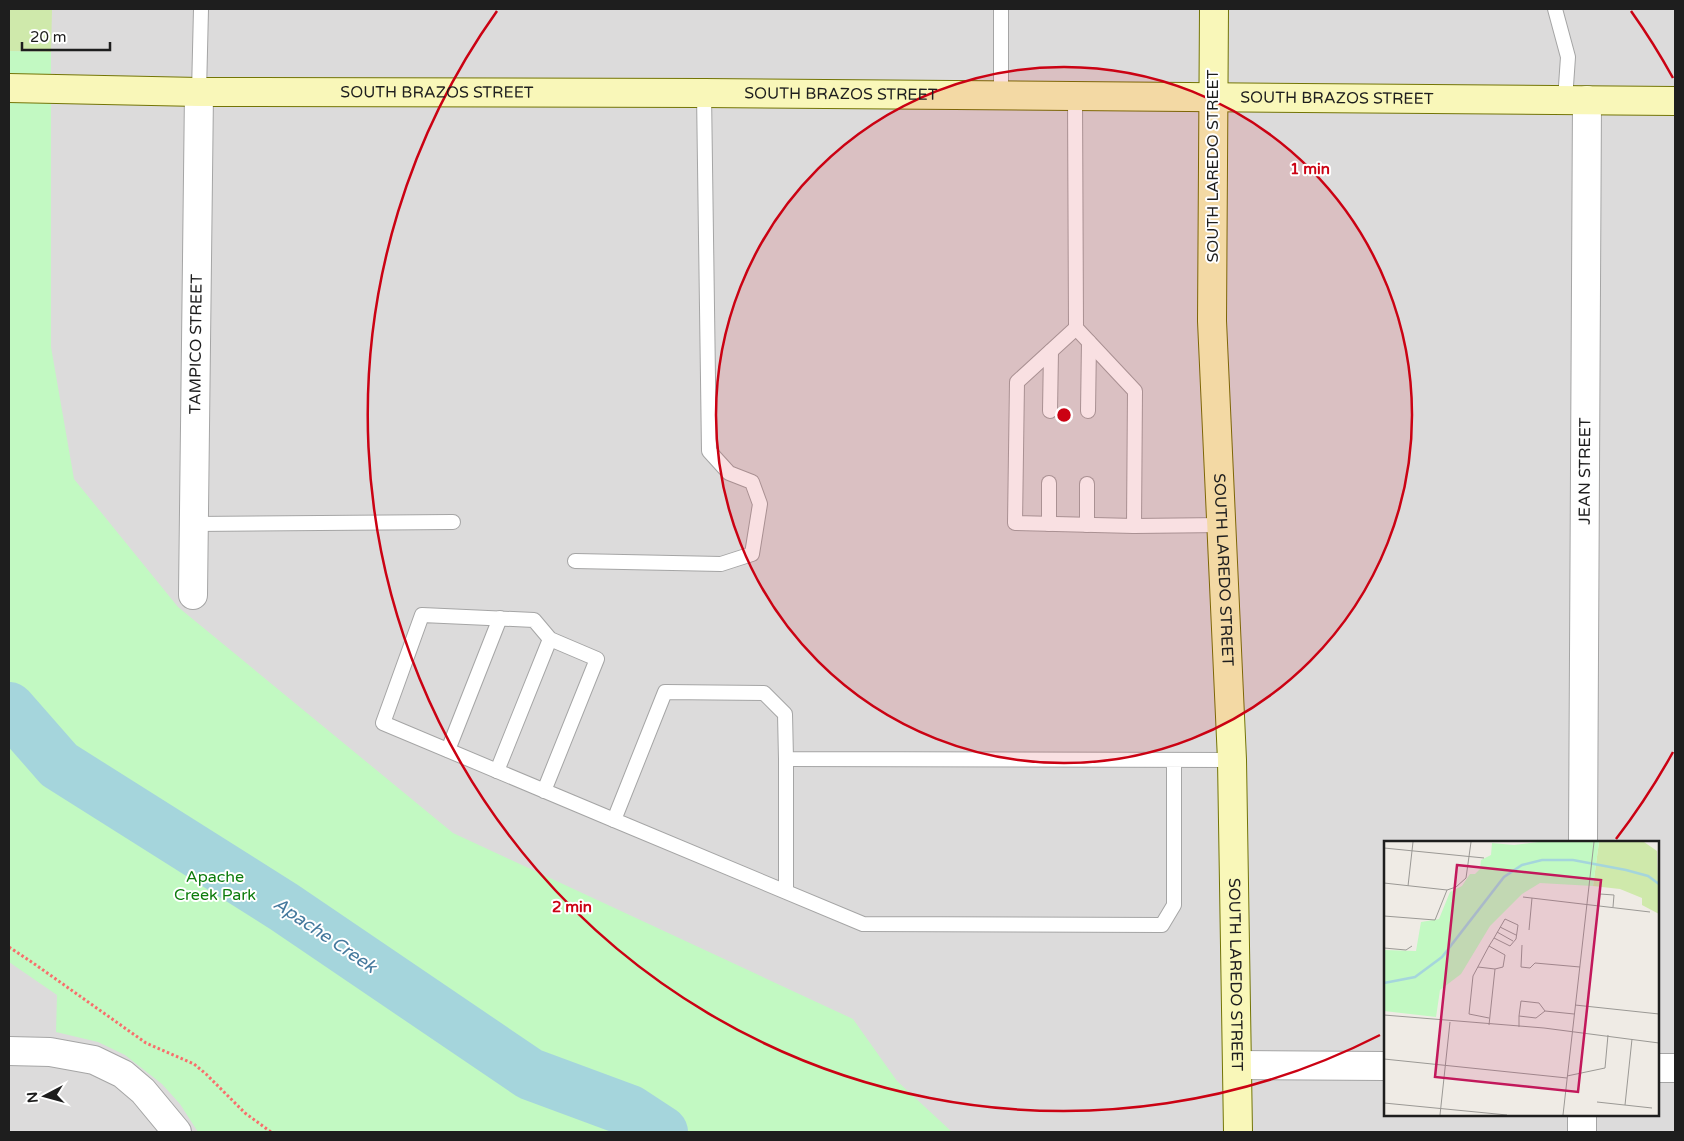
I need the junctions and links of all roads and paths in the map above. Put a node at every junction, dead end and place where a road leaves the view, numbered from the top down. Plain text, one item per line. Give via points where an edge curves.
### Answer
1 (201, 9) edge
2 (1001, 9) edge
3 (1214, 9) edge
4 (1555, 9) edge
5 (9, 88) edge
6 (199, 92) junction
7 (704, 93) junction
8 (1001, 95) junction
9 (1075, 96) junction
10 (1214, 97) junction
11 (1576, 100) junction
12 (1675, 101) edge
13 (1076, 328) junction
14 (1090, 342) junction
15 (1051, 351) junction
16 (1050, 411) dead end
17 (1088, 411) dead end
18 (1049, 482) dead end
19 (1087, 484) dead end
20 (453, 522) dead end
21 (194, 524) junction
22 (1050, 524) junction
23 (1087, 525) junction
24 (1222, 525) junction
25 (1134, 526) junction
26 (575, 561) dead end
27 (193, 595) dead end
28 (500, 618) junction
29 (550, 639) junction
30 (448, 750) junction
31 (786, 758) junction
32 (1232, 760) junction
33 (1174, 761) junction
34 (497, 771) junction
35 (544, 791) junction
36 (614, 820) junction
37 (1583, 841) edge
38 (786, 892) junction
39 (9, 947) edge
40 (9, 1051) edge
41 (1237, 1065) junction
42 (1384, 1066) edge
43 (1659, 1068) edge
44 (1675, 1068) edge
45 (1582, 1116) edge
46 (177, 1132) edge
47 (271, 1132) edge
48 (1238, 1132) edge
49 (1582, 1132) edge

1 - 6 lane
2 - 8 lane
3 - 10 street, SOUTH LAREDO STREET
4 - 11 lane
5 - 6 street, SOUTH BRAZOS STREET
6 - 7 street, SOUTH BRAZOS STREET
6 - 21 street, TAMPICO STREET
7 - 8 street, SOUTH BRAZOS STREET
7 - 26 lane via 709,451 729,473 752,482 760,504 752,554 721,564
8 - 9 street, SOUTH BRAZOS STREET
9 - 10 street, SOUTH BRAZOS STREET
9 - 13 lane
10 - 11 street, SOUTH BRAZOS STREET
10 - 24 street, SOUTH LAREDO STREET via 1212,321
11 - 12 street, SOUTH BRAZOS STREET
11 - 37 street, JEAN STREET
13 - 14 lane
13 - 15 lane
14 - 17 lane
14 - 25 lane via 1135,391
15 - 16 lane
15 - 22 lane via 1016,382 1015,524
18 - 22 lane
19 - 23 lane
20 - 21 lane
21 - 27 street, TAMPICO STREET
22 - 23 lane
23 - 25 lane
24 - 25 lane
24 - 32 street, SOUTH LAREDO STREET
28 - 29 lane via 534,620
28 - 30 lane
28 - 30 lane via 422,615 383,723
29 - 34 lane
29 - 35 lane via 597,659
30 - 34 lane
31 - 33 lane
31 - 36 lane via 785,714 764,693 665,692
31 - 38 lane
32 - 33 lane
32 - 41 street, SOUTH LAREDO STREET
33 - 38 lane via 1174,905 1162,924 863,924
34 - 35 lane
35 - 36 lane
36 - 38 lane
39 - 47 path via 146,1043 194,1064 245,1113
40 - 46 street via 50,1052 94,1060 123,1074 143,1091
41 - 42 street
41 - 48 street, SOUTH LAREDO STREET
43 - 44 street
45 - 49 street

